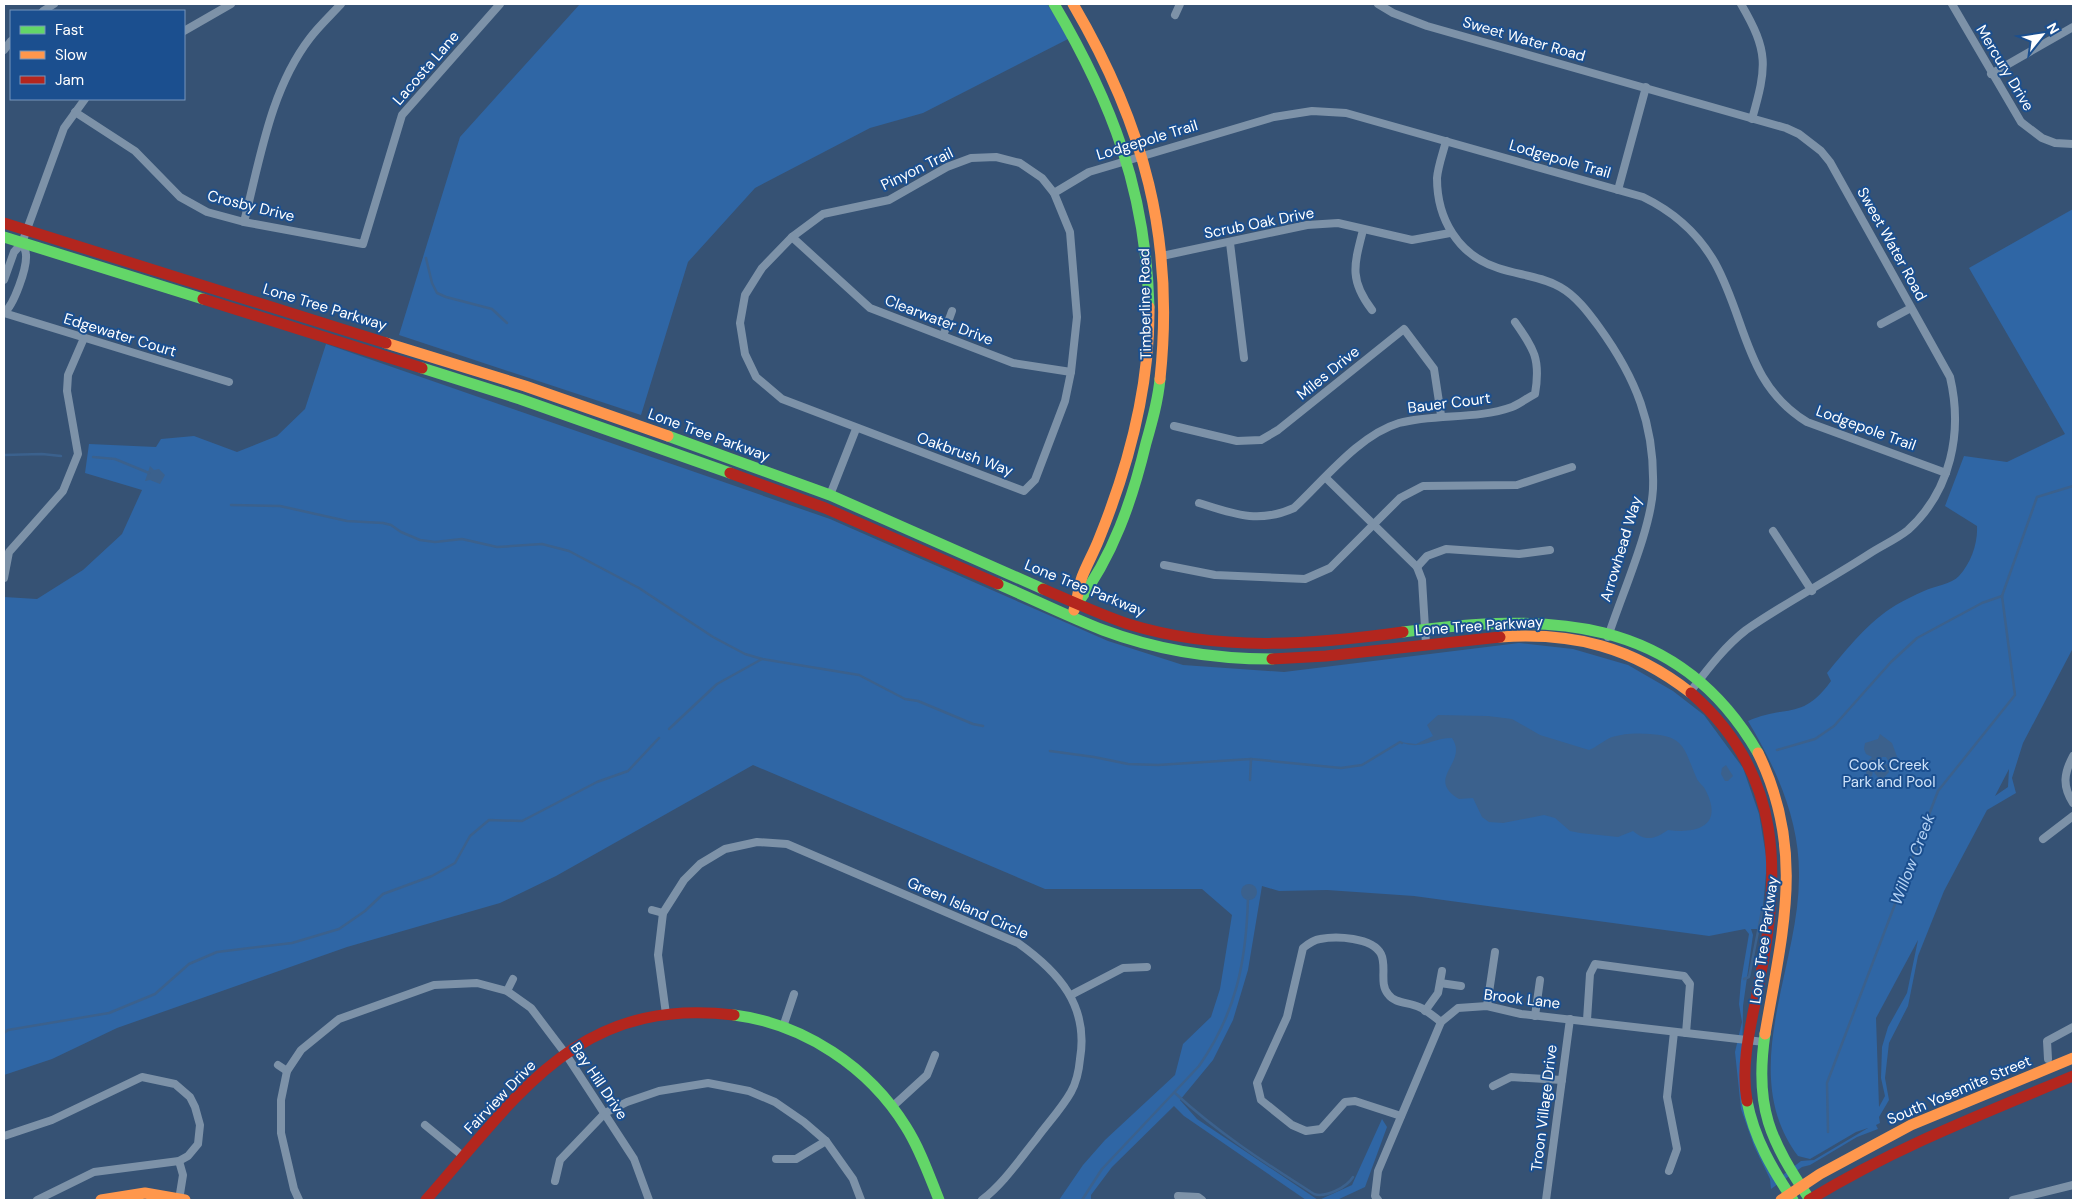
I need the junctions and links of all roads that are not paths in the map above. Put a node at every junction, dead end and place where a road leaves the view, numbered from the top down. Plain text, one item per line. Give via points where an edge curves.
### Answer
1 (231, 4) edge
2 (341, 4) edge
3 (500, 4) edge
4 (1054, 4) edge
5 (1073, 4) edge
6 (1180, 4) edge
7 (1378, 4) edge
8 (1741, 4) edge
9 (1952, 4) edge
10 (1175, 16) dead end
11 (2073, 27) edge
12 (185, 30) edge
13 (1991, 74) junction
14 (1646, 87) junction
15 (84, 100) edge
16 (75, 112) junction
17 (1752, 119) junction
18 (1446, 141) junction
19 (2073, 144) edge
20 (1142, 155) junction
21 (1127, 160) junction
22 (1618, 190) junction
23 (1054, 193) junction
24 (244, 222) junction
25 (4, 223) edge
26 (27, 230) junction
27 (1364, 230) junction
28 (1450, 232) junction
29 (792, 237) junction
30 (4, 238) edge
31 (22, 243) junction
32 (1230, 243) junction
33 (363, 244) joint
34 (1162, 256) junction
35 (4, 280) edge
36 (1911, 308) junction
37 (1372, 310) dead end
38 (952, 311) dead end
39 (4, 313) edge
40 (1515, 322) dead end
41 (1881, 324) dead end
42 (943, 336) junction
43 (84, 338) junction
44 (1244, 358) dead end
45 (1071, 372) junction
46 (229, 382) dead end
47 (1441, 415) junction
48 (1174, 426) dead end
49 (856, 429) junction
50 (1572, 467) dead end
51 (1946, 473) junction
52 (1326, 478) junction
53 (830, 495) junction
54 (1199, 503) dead end
55 (1373, 524) junction
56 (1772, 531) dead end
57 (1550, 550) dead end
58 (1164, 565) dead end
59 (1417, 567) junction
60 (4, 578) edge
61 (1812, 590) junction
62 (1077, 604) junction
63 (1072, 617) junction
64 (1424, 630) junction
65 (1609, 633) junction
66 (1426, 644) junction
67 (1605, 646) junction
68 (1698, 681) junction
69 (1690, 692) junction
70 (2073, 756) edge
71 (2073, 803) edge
72 (2073, 816) edge
73 (2043, 839) dead end
74 (652, 910) dead end
75 (663, 913) junction
76 (1495, 952) dead end
77 (1148, 967) dead end
78 (1442, 971) dead end
79 (513, 979) dead end
80 (1540, 980) dead end
81 (1440, 983) junction
82 (1461, 986) dead end
83 (507, 991) junction
84 (794, 994) dead end
85 (1071, 995) junction
86 (1487, 1006) junction
87 (1425, 1011) junction
88 (666, 1014) junction
89 (1536, 1016) junction
90 (1570, 1019) junction
91 (1587, 1020) junction
92 (1441, 1022) junction
93 (782, 1027) junction
94 (2073, 1027) edge
95 (1674, 1032) junction
96 (1686, 1033) junction
97 (1748, 1041) junction
98 (1764, 1042) junction
99 (565, 1053) junction
100 (935, 1055) dead end
101 (2073, 1058) edge
102 (2048, 1059) dead end
103 (278, 1065) dead end
104 (287, 1070) junction
105 (2073, 1076) edge
106 (1562, 1080) junction
107 (1493, 1086) dead end
108 (892, 1107) junction
109 (605, 1114) junction
110 (1401, 1116) junction
111 (425, 1124) dead end
112 (4, 1136) edge
113 (826, 1141) junction
114 (464, 1158) junction
115 (776, 1159) dead end
116 (179, 1161) junction
117 (1669, 1171) dead end
118 (555, 1181) dead end
119 (1801, 1186) junction
120 (2073, 1186) edge
121 (1178, 1196) dead end
122 (1788, 1198) edge
123 (37, 1200) edge
124 (101, 1200) edge
125 (181, 1200) edge
126 (299, 1200) edge
127 (426, 1200) edge
128 (649, 1200) edge
129 (861, 1200) edge
130 (939, 1200) edge
131 (982, 1200) edge
132 (1202, 1200) edge
133 (1378, 1200) edge
134 (1546, 1200) edge
135 (1810, 1200) edge
136 (2013, 1200) edge

1 - 12 street
2 - 24 street via 310,39 292,67 273,108
3 - 33 street, Lacosta Lane via 402,116
4 - 21 street, Timberline Road via 1092,67
5 - 20 street, Timberline Road via 1106,61
6 - 10 street
7 - 14 street, Sweet Water Road via 1427,26
8 - 17 street via 1753,24 1764,56 1762,85
9 - 13 street, Mercury Drive
11 - 13 street
13 - 19 street, Mercury Drive via 2021,122 2031,132 2055,143
14 - 17 street, Sweet Water Road
14 - 22 street
15 - 16 street
16 - 24 street, Crosby Drive via 134,151 180,197 207,212
16 - 26 street via 64,128
17 - 36 street, Sweet Water Road via 1799,134 1821,151
18 - 20 street, Lodgepole Trail via 1346,113 1312,111 1274,117
18 - 22 street, Lodgepole Trail
18 - 28 street, Arrowhead Way via 1437,176 1438,196
20 - 21 street, Lodgepole Trail
20 - 34 street, Timberline Road
21 - 23 street, Lodgepole Trail via 1089,172
21 - 62 street, Timberline Road via 1136,190 1148,258 1149,352 1133,443 1108,516 1079,585
22 - 51 street, Lodgepole Trail via 1664,207 1700,241 1715,264 1760,375 1789,411 1807,422
23 - 29 street, Pinyon Trail via 1042,178 1020,163 996,157 971,158 947,167 889,200 823,214
23 - 45 street, Oakbrush Way via 1070,232 1077,317
24 - 33 street, Crosby Drive
25 - 26 street, Lone Tree Parkway
26 - 31 street
26 - 53 street, Lone Tree Parkway via 525,386
27 - 28 street, Scrub Oak Drive via 1412,240
27 - 32 street, Scrub Oak Drive via 1338,223 1307,225
27 - 37 street via 1355,263 1359,293
28 - 65 street, Arrowhead Way via 1467,252 1483,261 1544,280 1573,296 1619,355 1638,395 1651,444 1653,490
29 - 42 street, Clearwater Drive via 870,308
29 - 49 street, Pinyon Trail via 762,268 745,295 740,323 745,354 756,377 782,399
30 - 31 street, Lone Tree Parkway
31 - 35 street via 14,252
31 - 39 street via 26,256 11,307
31 - 63 street, Lone Tree Parkway via 520,399 825,507
32 - 34 street, Scrub Oak Drive
32 - 44 street
34 - 62 street, Timberline Road via 1159,386 1139,475 1129,506 1093,584
36 - 41 street
36 - 51 street, Sweet Water Road via 1950,377 1955,398 1956,434
38 - 42 street
39 - 43 street, Edgewater Court
40 - 47 street, Bauer Court via 1532,346 1539,372 1535,394 1513,406 1492,412
42 - 45 street, Clearwater Drive via 1013,363
43 - 46 street, Edgewater Court
43 - 60 street via 68,375 67,391 78,454 63,491 9,552
45 - 49 street, Oakbrush Way via 1065,401 1035,480 1024,491
47 - 48 street, Miles Drive via 1434,369 1404,329 1278,430 1261,440 1237,441
47 - 52 street, Bauer Court via 1398,423 1365,440
49 - 53 street
50 - 55 street via 1517,484 1423,486 1400,498
51 - 61 street, Sweet Water Road via 1930,504 1907,530
52 - 54 street, Bauer Court via 1294,508 1270,517 1236,514
52 - 55 street
53 - 62 street, Lone Tree Parkway
55 - 58 street via 1330,568 1305,579 1215,575
55 - 59 street
56 - 61 street
57 - 59 street via 1519,554 1446,548 1427,556
59 - 64 street via 1422,580
61 - 68 street, Sweet Water Road via 1746,631
62 - 63 street, Timberline Road
62 - 64 street, Lone Tree Parkway via 1139,628 1203,642 1308,643
63 - 66 street, Lone Tree Parkway via 1135,642 1226,658 1309,658
64 - 65 street, Lone Tree Parkway via 1536,621 1584,626
64 - 66 street
65 - 67 street, Arrowhead Way
65 - 68 street, Lone Tree Parkway via 1655,652
66 - 67 street, Lone Tree Parkway via 1536,635
67 - 69 street, Lone Tree Parkway via 1649,665
68 - 69 street, Sweet Water Road
68 - 98 street, Lone Tree Parkway via 1732,714 1749,739 1774,788 1782,815 1788,848 1787,904
69 - 97 street, Lone Tree Parkway via 1727,732 1750,768 1769,822 1774,850 1772,902
70 - 71 street via 2064,772 2066,794
72 - 73 street
74 - 75 street
75 - 85 street, Green Island Circle via 684,880 700,864 725,849 757,842 787,844 1018,943 1042,960
75 - 88 street, Green Island Circle via 658,955
76 - 86 street
77 - 85 street via 1123,968
78 - 81 street
79 - 83 street
80 - 89 street
81 - 82 street
81 - 87 street via 1438,993
83 - 99 street, Bay Hill Drive via 531,1008
83 - 104 street, Bay Hill Drive via 477,983 434,985 340,1019 301,1050
84 - 93 street
85 - 131 street, Green Island Circle via 1080,1021 1082,1046 1072,1091 999,1188
86 - 89 street, Brook Lane
86 - 92 street, Brook Lane via 1458,1008
87 - 92 street
87 - 110 street via 1387,994 1385,965 1380,952 1368,943 1339,938 1312,941 1303,948 1287,1017 1257,1083 1261,1100 1292,1125 1306,1130 1322,1129 1345,1102 1355,1101
88 - 93 street, Fairview Drive via 714,1011
88 - 99 street, Fairview Drive via 633,1021 598,1034
89 - 90 street, Brook Lane
90 - 91 street, Brook Lane
90 - 106 street, Troon Village Drive
91 - 95 street, Brook Lane
91 - 96 street via 1590,974 1595,964 1684,976 1690,984
92 - 110 street
93 - 108 street, Fairview Drive via 846,1060
94 - 102 street via 2047,1041
95 - 96 street, Brook Lane
95 - 117 street via 1667,1097 1678,1149
96 - 97 street, Brook Lane
97 - 98 street, Brook Lane
97 - 122 street, Lone Tree Parkway via 1745,1093 1750,1116
98 - 119 street, Lone Tree Parkway via 1761,1071 1764,1111 1780,1154
99 - 109 street, Bay Hill Drive
99 - 114 street, Fairview Drive via 527,1086
100 - 108 street via 927,1075
101 - 119 street, South Yosemite Street via 1910,1125
103 - 104 street
104 - 126 street, Bay Hill Drive via 281,1100 281,1133
105 - 135 street, South Yosemite Street via 1918,1140 1848,1176
106 - 107 street via 1512,1077
106 - 134 street, Troon Village Drive
108 - 130 street, Fairview Drive via 914,1141
109 - 113 street via 659,1091 708,1083 749,1091 775,1102
109 - 118 street via 560,1160
109 - 128 street, Bay Hill Drive via 634,1159
110 - 133 street via 1378,1171 1375,1196
111 - 114 street
112 - 116 street via 52,1120 142,1077 176,1084 196,1107 200,1125 198,1144
113 - 115 street via 796,1159
113 - 129 street via 853,1180
114 - 127 street, Fairview Drive
116 - 123 street via 94,1172
116 - 125 street via 184,1175
119 - 122 street, South Yosemite Street
119 - 135 street, Lone Tree Parkway
120 - 136 street
121 - 132 street
124 - 125 street via 145,1193

